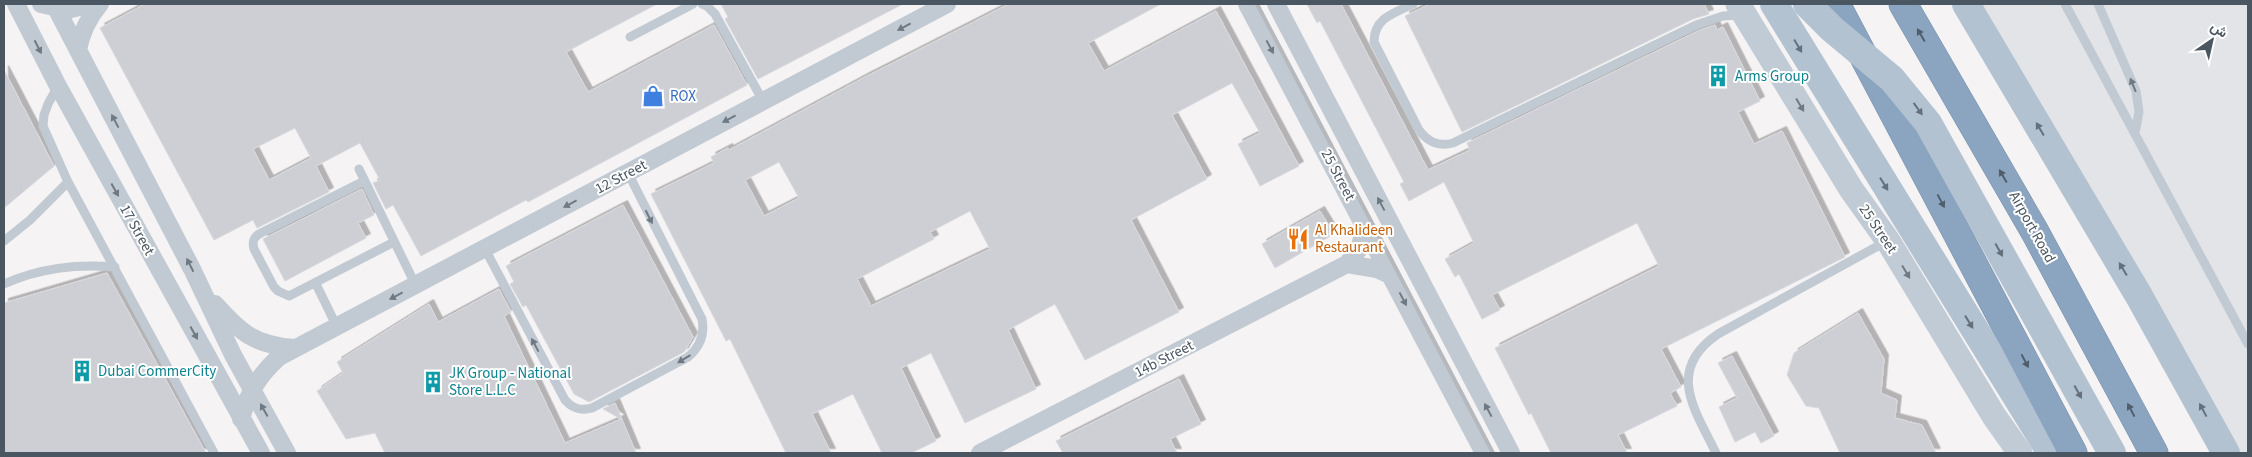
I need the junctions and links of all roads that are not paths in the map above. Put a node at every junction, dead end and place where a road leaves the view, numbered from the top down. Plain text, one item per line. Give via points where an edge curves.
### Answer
1 (16, 4) edge
2 (91, 4) edge
3 (100, 4) edge
4 (693, 4) edge
5 (702, 4) edge
6 (947, 4) edge
7 (1247, 4) edge
8 (1276, 4) edge
9 (1413, 4) edge
10 (1774, 4) edge
11 (1806, 4) edge
12 (1836, 4) edge
13 (1966, 4) edge
14 (2065, 4) edge
15 (2098, 4) edge
16 (50, 5) edge
17 (1905, 6) edge
18 (1742, 10) edge
19 (630, 37) dead end
20 (78, 49) junction
21 (58, 86) junction
22 (763, 101) junction
23 (2135, 132) junction
24 (359, 169) dead end
25 (628, 173) junction
26 (364, 180) junction
27 (68, 182) junction
28 (1365, 228) junction
29 (4, 241) edge
30 (1888, 241) junction
31 (394, 242) junction
32 (484, 249) junction
33 (1347, 264) junction
34 (115, 267) junction
35 (1390, 275) junction
36 (4, 284) edge
37 (316, 284) junction
38 (416, 286) junction
39 (202, 288) junction
40 (337, 327) junction
41 (2248, 344) edge
42 (294, 348) junction
43 (252, 388) junction
44 (1994, 416) junction
45 (241, 419) junction
46 (214, 453) edge
47 (261, 453) edge
48 (287, 453) edge
49 (980, 453) edge
50 (1484, 453) edge
51 (1511, 453) edge
52 (1716, 453) edge
53 (2008, 453) edge
54 (2020, 453) edge
55 (2051, 453) edge
56 (2074, 453) edge
57 (2112, 453) edge
58 (2154, 453) edge
59 (2226, 453) edge

1 -> 21 street, 17 Street
2 - 16 street via 77,8
3 - 20 street via 82,32
4 - 19 lane
5 - 22 lane via 715,14
6 -> 22 street, 12 Street
7 -> 28 street, 25 Street
51 -> 8 street, 25 Street
9 - 18 lane via 1378,23 1374,42 1419,130 1430,142 1446,145 1703,22
10 -> 55 main road
11 -> 57 main road, bridge via 1832,30 1892,79 1928,123
12 -> 56 highway
59 -> 13 main road via 2139,296
14 - 23 lane
23 -> 15 lane via 2139,112 2136,91
16 - 20 street, 17 Street
58 -> 17 highway, Airport Road via 2035,232
18 -> 30 street, 25 Street via 1851,189
39 -> 20 street, 17 Street
21 - 27 lane via 48,104 43,126
21 -> 45 street, 17 Street
22 -> 25 street, 12 Street
23 - 41 lane
24 - 26 lane
25 -> 32 street, 12 Street
25 -> 32 lane via 702,320 703,334 698,347 688,357 610,399 586,410 574,408 565,400
26 - 31 lane
26 - 37 lane via 254,238 254,249 278,292 289,296
27 - 29 lane
27 - 34 lane
28 - 33 street, 14b Street via 1359,249
28 - 35 street, 25 Street
30 -> 44 street, 25 Street
30 - 52 lane via 1718,334 1699,351 1689,375 1690,401
31 - 37 lane
31 - 38 lane
32 - 38 street, 12 Street
33 - 35 street via 1370,267
33 - 49 street, 14b Street
34 - 36 lane via 59,267
34 - 46 lane
35 -> 50 street, 25 Street
37 - 40 lane
38 -> 40 street, 12 Street
39 - 42 street via 245,335 268,345
39 - 43 street, 17 Street
40 - 42 street, 12 Street
42 - 43 street, 12 Street via 264,370
43 - 45 street, 12 Street
48 -> 43 street, 17 Street
44 - 53 street
44 - 54 street, 25 Street
45 - 47 street, 17 Street

